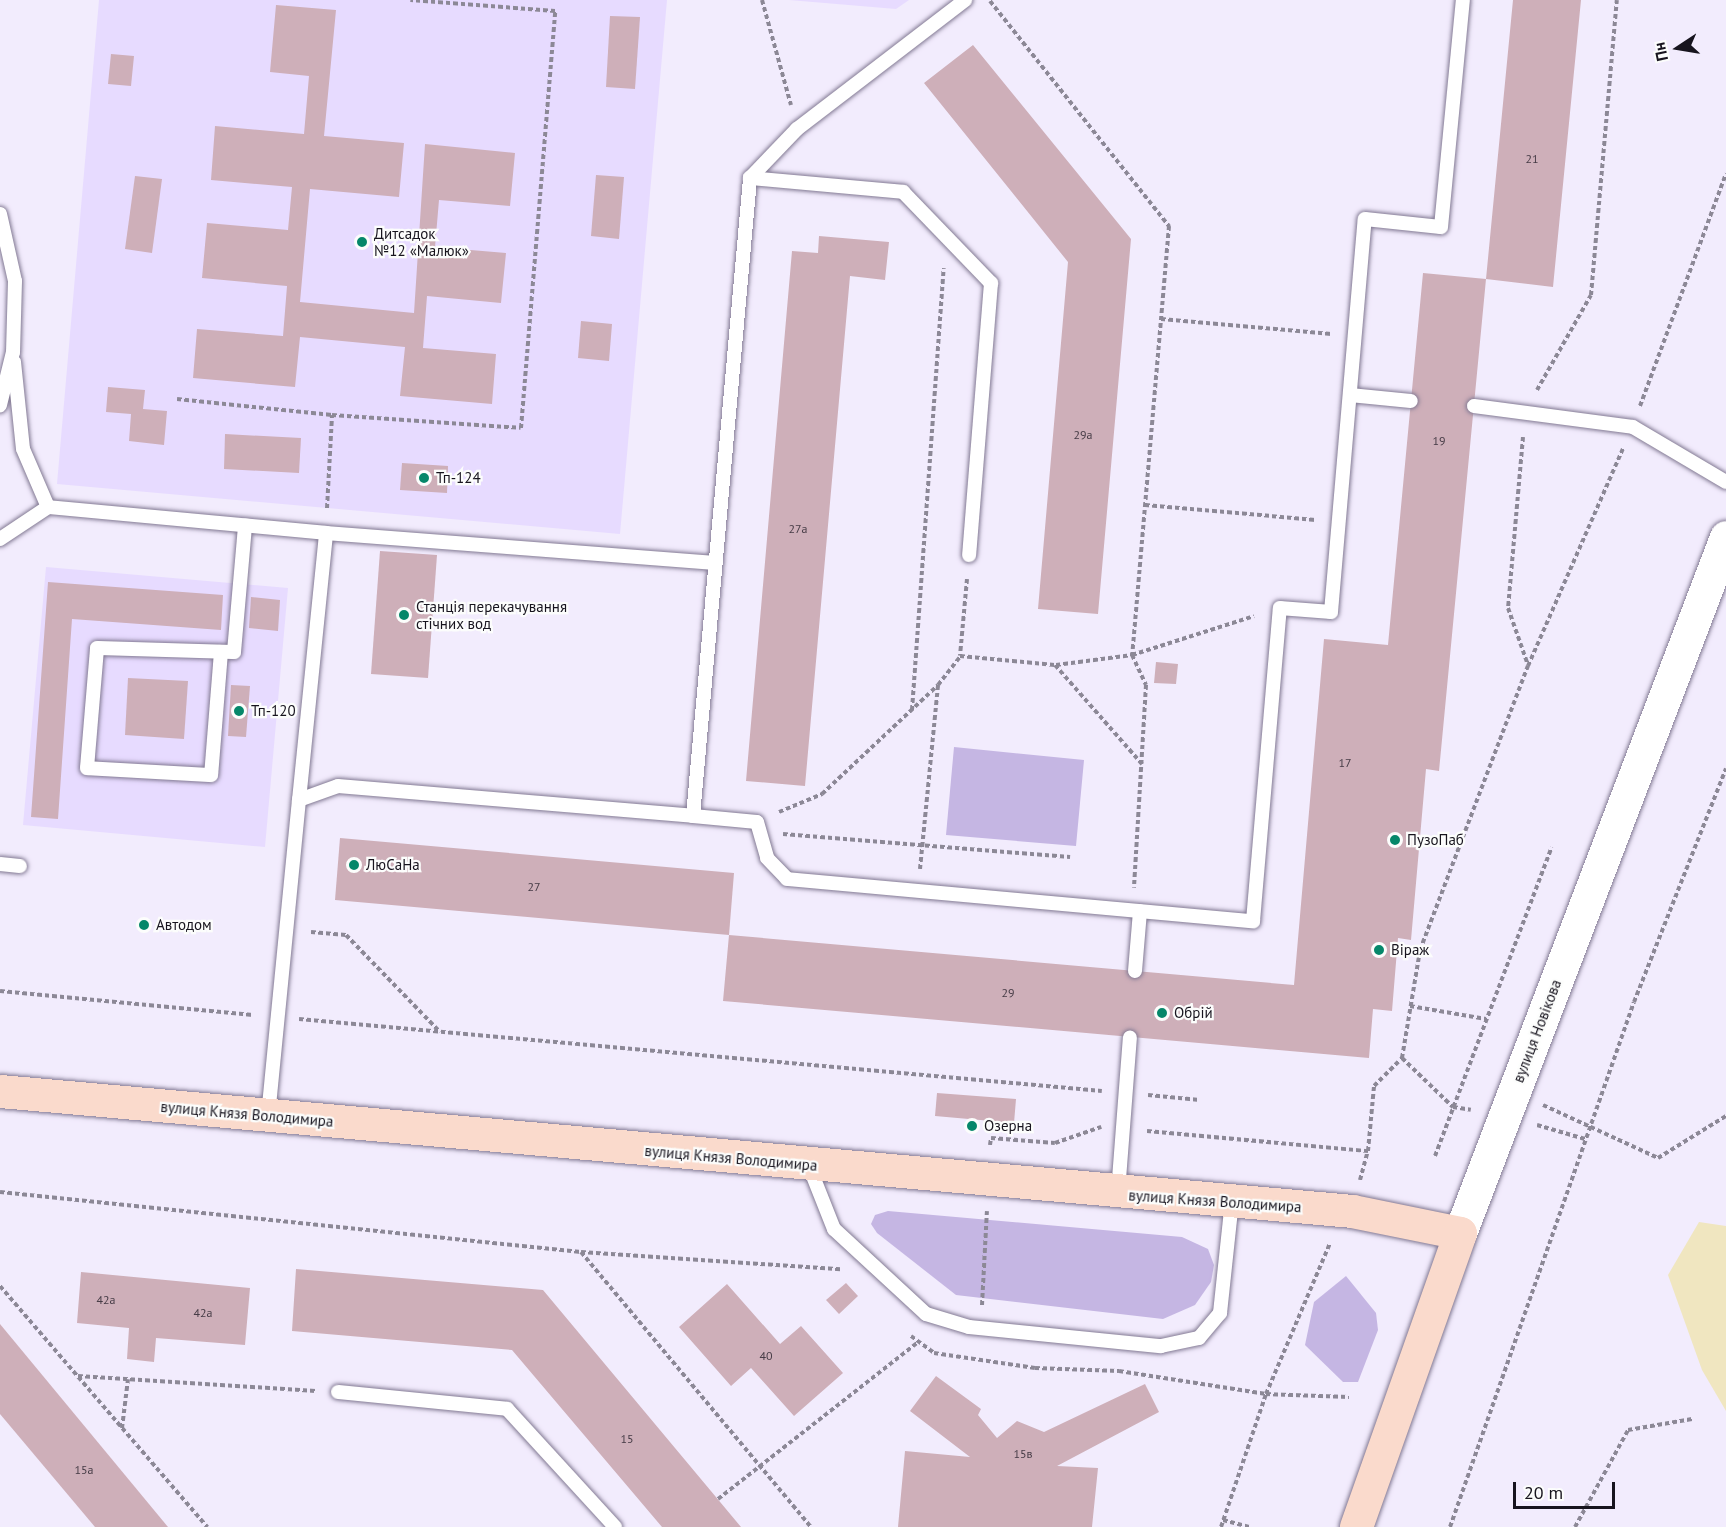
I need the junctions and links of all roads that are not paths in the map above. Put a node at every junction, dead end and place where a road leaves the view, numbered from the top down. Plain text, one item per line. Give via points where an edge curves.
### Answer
1 (965, 0) edge
2 (1463, 0) edge
3 (750, 178) junction
4 (0, 214) edge
5 (13, 352) junction
6 (1350, 395) junction
7 (1411, 401) dead end
8 (0, 405) edge
9 (1473, 406) dead end
10 (1726, 482) edge
11 (48, 507) junction
12 (245, 525) junction
13 (326, 533) junction
14 (1726, 537) edge
15 (0, 539) edge
16 (969, 555) road end
17 (716, 563) junction
18 (221, 652) junction
19 (298, 800) junction
20 (693, 816) junction
21 (0, 864) edge
22 (20, 866) dead end
23 (1140, 911) junction
24 (1135, 971) dead end
25 (1130, 1037) dead end
26 (0, 1090) edge
27 (268, 1116) junction
28 (809, 1166) junction
29 (1118, 1194) junction
30 (1232, 1201) junction
31 (1460, 1233) junction
32 (338, 1392) road end
33 (615, 1527) edge
34 (1356, 1527) edge

1 - 3 lane via 797,129
2 - 6 lane via 1441,227 1365,219
3 - 16 lane via 903,192 991,283
3 - 17 lane
4 - 5 lane via 15,281
5 - 8 lane
5 - 11 lane via 23,449
6 - 7 lane
6 - 23 lane via 1331,612 1280,608 1252,921
9 - 10 lane via 1633,427
11 - 12 lane
11 - 15 lane
12 - 13 lane
12 - 18 lane via 234,652
13 - 17 lane
13 - 19 lane
14 - 31 street, вулиця Новікова
17 - 20 lane
18 - 18 lane via 211,775 87,768 97,648
19 - 20 lane via 338,786
19 - 27 lane
20 - 23 lane via 758,827 767,858 787,879
21 - 22 lane
23 - 24 lane
25 - 29 lane
26 - 27 main road, вулиця Князя Володимира
27 - 28 main road, вулиця Князя Володимира
28 - 29 main road, вулиця Князя Володимира
28 - 30 lane via 834,1229 926,1314 982,1329 1161,1346 1198,1338 1220,1313
29 - 30 main road, вулиця Князя Володимира
30 - 31 main road, вулиця Князя Володимира via 1352,1211
31 - 34 main road, вулиця Новікова
32 - 33 lane via 507,1409

